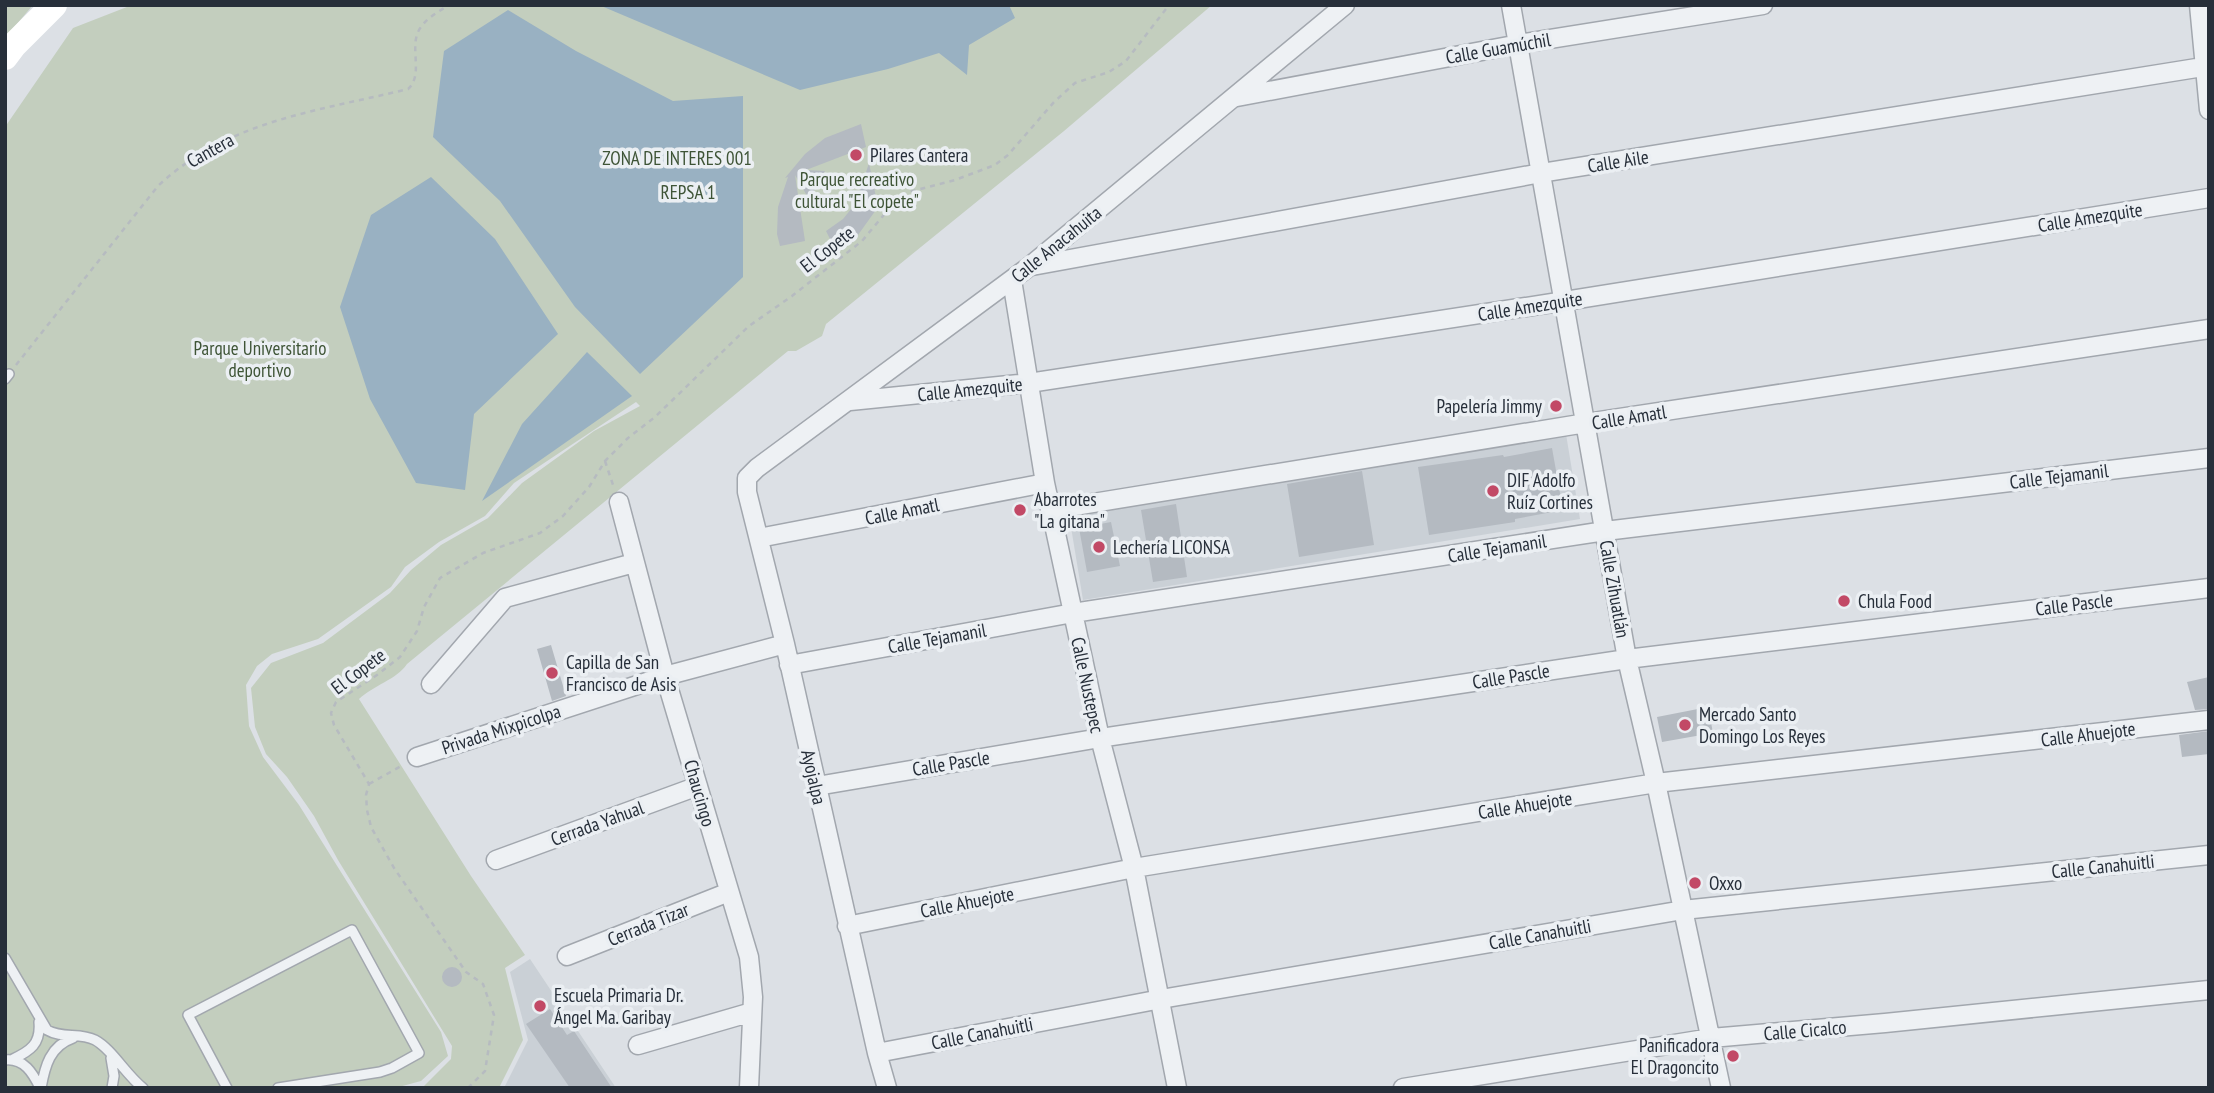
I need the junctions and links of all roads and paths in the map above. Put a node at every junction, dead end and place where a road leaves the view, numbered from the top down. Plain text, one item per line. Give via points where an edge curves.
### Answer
1 (54, 5) edge
2 (449, 5) edge
3 (1169, 5) edge
4 (1345, 5) edge
5 (1511, 5) edge
6 (1763, 5) edge
7 (2199, 5) edge
8 (1518, 44) junction
9 (5, 57) edge
10 (2207, 67) edge
11 (1234, 97) junction
12 (2209, 110) edge
13 (1541, 173) junction
14 (2209, 198) edge
15 (831, 251) dead end
16 (836, 260) junction
17 (1030, 266) junction
18 (1012, 280) junction
19 (1565, 301) junction
20 (2209, 329) edge
21 (7, 376) edge
22 (1029, 383) junction
23 (850, 401) junction
24 (1586, 423) junction
25 (2209, 458) edge
26 (606, 461) junction
27 (757, 468) joint
28 (1045, 483) junction
29 (619, 502) joint
30 (1050, 510) junction
31 (1605, 531) junction
32 (759, 538) junction
33 (634, 563) junction
34 (2209, 588) edge
35 (1073, 613) junction
36 (785, 644) junction
37 (1627, 659) junction
38 (789, 665) junction
39 (665, 676) junction
40 (431, 684) dead end
41 (2209, 720) edge
42 (1100, 738) junction
43 (417, 757) joint
44 (369, 783) junction
45 (1656, 783) junction
46 (698, 786) junction
47 (817, 786) junction
48 (2209, 855) edge
49 (496, 860) dead end
50 (1134, 868) junction
51 (729, 892) junction
52 (1683, 910) junction
53 (847, 926) junction
54 (567, 956) dead end
55 (5, 958) edge
56 (2209, 990) edge
57 (1161, 999) junction
58 (752, 1013) junction
59 (39, 1021) junction
60 (78, 1037) junction
61 (1711, 1038) junction
62 (638, 1045) dead end
63 (877, 1053) junction
64 (110, 1054) junction
65 (9, 1060) edge
66 (40, 1088) edge
67 (112, 1088) edge
68 (143, 1088) edge
69 (227, 1088) edge
70 (278, 1088) edge
71 (468, 1088) edge
72 (749, 1088) edge
73 (887, 1088) edge
74 (1177, 1088) edge
75 (1403, 1088) edge
76 (1721, 1088) edge

1 - 9 main road
2 - 21 path, Cantera via 419,30 415,78 408,89 279,120 217,143 175,170
3 - 16 path, El Copete via 1126,61 1075,83 995,165 898,198 862,241
4 - 11 street, Calle Anacahuita
5 - 8 street, Calle Zihuatlán
6 - 8 street, Calle Guamúchil
7 - 10 street
8 - 11 street, Calle Guamúchil
8 - 13 street, Calle Zihuatlán
10 - 12 street
10 - 13 street, Calle Aile
11 - 17 street, Calle Anacahuita
13 - 17 street, Calle Aile
13 - 19 street, Calle Zihuatlán
14 - 19 street, Calle Amezquite
15 - 16 path
16 - 26 path, El Copete via 749,326
17 - 18 street, Calle Anacahuita
18 - 22 street, Calle Nustepec
18 - 23 street, Calle Anacahuita
19 - 22 street, Calle Amezquite
19 - 24 street, Calle Zihuatlán
20 - 24 street, Calle Amatl
22 - 23 street, Calle Amezquite
22 - 28 street, Calle Nustepec
23 - 27 street, Calle Anacahuita
24 - 30 street, Calle Amatl
24 - 31 street, Calle Zihuatlán
25 - 31 street, Calle Tejamanil
26 - 29 path
26 - 44 path, El Copete via 563,516 540,533 483,553 440,578 400,657 336,702 331,713 334,725
27 - 32 street, Ayojalpa via 747,478 747,492
28 - 30 street, Calle Nustepec
28 - 32 street, Calle Amatl
29 - 33 street, Chaucingo
30 - 35 street, Calle Nustepec
31 - 35 street, Calle Tejamanil
31 - 37 street, Calle Zihuatlán
32 - 36 street, Ayojalpa
33 - 39 street, Chaucingo
33 - 40 street via 505,598
34 - 37 street, Calle Pascle
35 - 38 street, Calle Tejamanil
35 - 42 street, Calle Nustepec
36 - 38 street, Ayojalpa
36 - 39 street
37 - 42 street, Calle Pascle
37 - 45 street, Calle Zihuatlán
38 - 47 street, Ayojalpa
39 - 43 street, Privada Mixpicolpa
39 - 46 street, Chaucingo
41 - 45 street, Calle Ahuejote
42 - 47 street, Calle Pascle
42 - 50 street, Calle Nustepec
43 - 44 path
44 - 71 path via 366,795 371,827 394,868 466,971 484,984 494,1015 485,1071
45 - 50 street, Calle Ahuejote
45 - 52 street, Calle Zihuatlán
46 - 49 street, Cerrada Yahual
46 - 51 street, Chaucingo
47 - 53 street, Ayojalpa
48 - 52 street, Calle Canahuitli
50 - 53 street, Calle Ahuejote
50 - 57 street, Calle Nustepec
51 - 54 street, Cerrada Tizar
51 - 58 street, Chaucingo via 749,957
52 - 57 street, Calle Canahuitli
52 - 61 street, Calle Zihuatlán
53 - 63 street, Ayojalpa
55 - 59 lane
56 - 61 street, Calle Cicalco
57 - 63 street, Calle Canahuitli
57 - 74 street, Calle Nustepec
58 - 62 street
58 - 72 street, Chaucingo
59 - 60 lane via 55,1035
59 - 65 lane via 35,1046
60 - 64 lane via 92,1038
60 - 66 lane via 56,1048 45,1066
61 - 75 street, Calle Cicalco
61 - 76 street, Calle Zihuatlán
63 - 73 street, Ayojalpa
64 - 67 lane
64 - 68 lane
65 - 66 lane via 24,1064
69 - 70 lane via 188,1015 352,930 419,1053 380,1072

